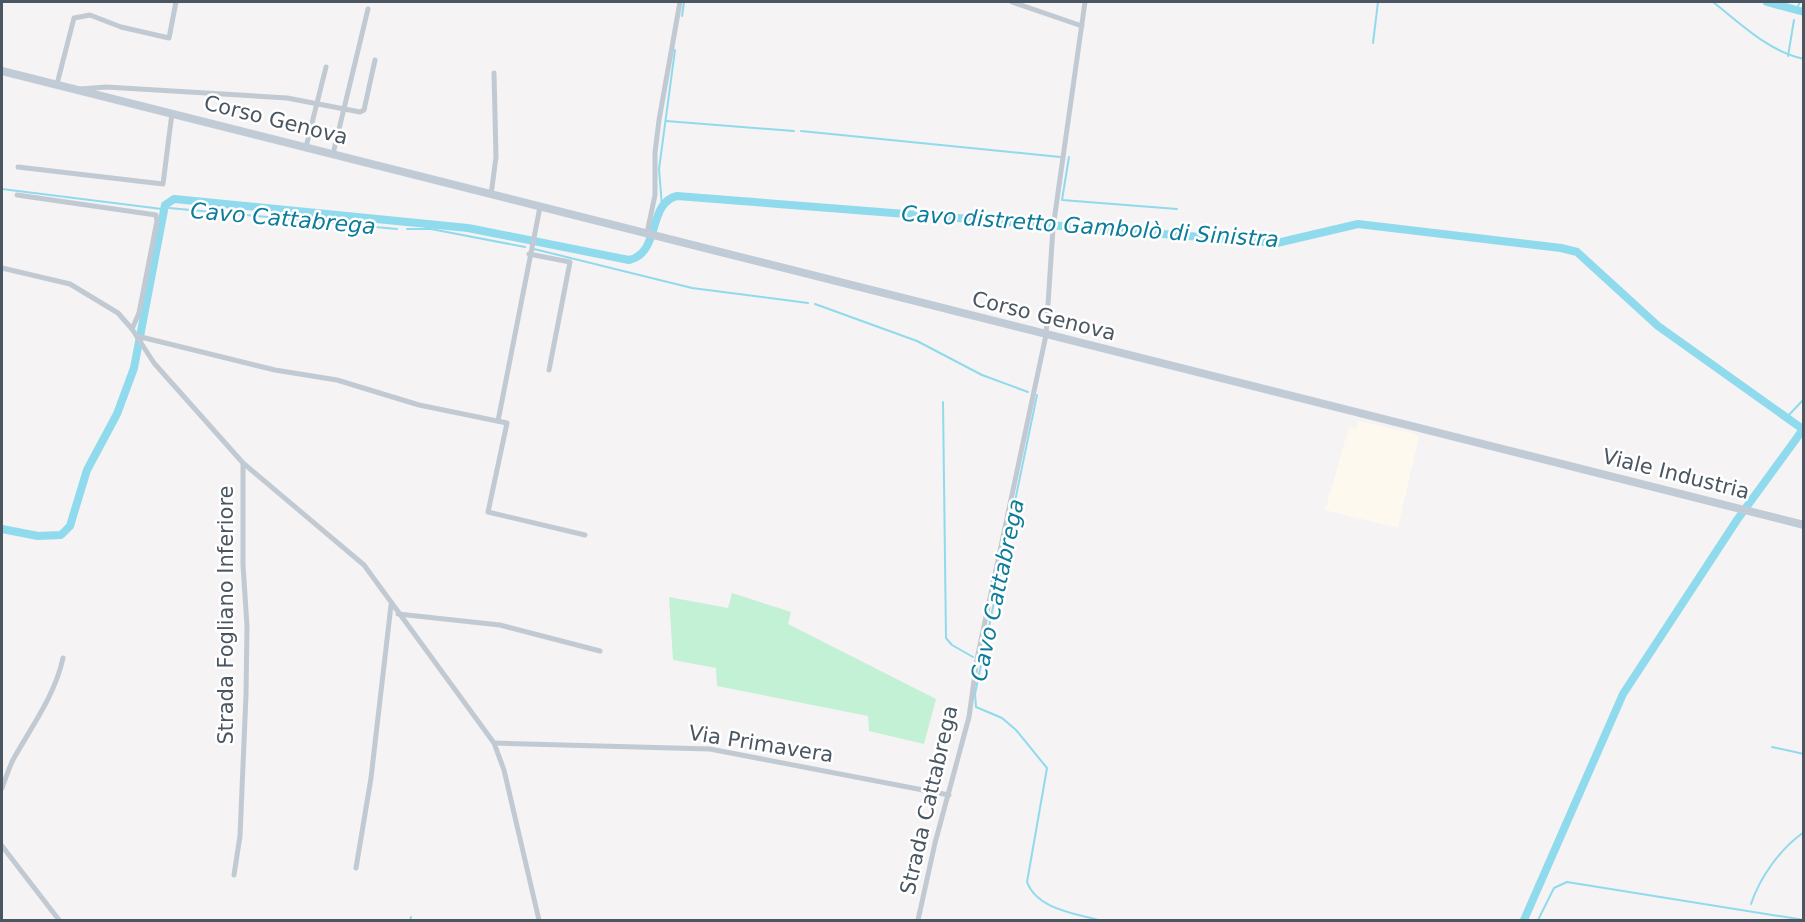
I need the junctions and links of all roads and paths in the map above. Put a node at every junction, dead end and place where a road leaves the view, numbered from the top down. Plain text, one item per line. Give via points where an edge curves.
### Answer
1 (176, 2) edge
2 (680, 2) edge
3 (1012, 2) edge
4 (1084, 2) edge
5 (368, 9) dead end
6 (1082, 26) junction
7 (375, 60) dead end
8 (326, 68) dead end
9 (2, 70) edge
10 (494, 73) dead end
11 (57, 84) junction
12 (77, 90) junction
13 (317, 103) junction
14 (344, 109) junction
15 (172, 113) junction
16 (306, 147) junction
17 (333, 154) junction
18 (18, 167) dead end
19 (16, 195) dead end
20 (491, 195) junction
21 (540, 207) junction
22 (647, 233) junction
23 (529, 254) junction
24 (2, 268) edge
25 (132, 329) junction
26 (1046, 335) junction
27 (140, 339) junction
28 (549, 370) dead end
29 (498, 421) junction
30 (1539, 458) joint
31 (243, 463) junction
32 (1803, 525) edge
33 (585, 535) dead end
34 (391, 604) junction
35 (398, 614) junction
36 (600, 651) dead end
37 (63, 658) dead end
38 (494, 743) junction
39 (2, 788) edge
40 (949, 795) junction
41 (2, 846) edge
42 (356, 868) dead end
43 (234, 875) dead end
44 (59, 921) edge
45 (538, 921) edge
46 (918, 921) edge

1 - 11 street via 169,38 90,15 74,18
2 - 22 street via 659,120 655,195
3 - 6 street
4 - 6 street, Strada Cattabrega
5 - 14 street
6 - 26 street, Strada Cattabrega via 1053,228
7 - 14 street via 364,110
8 - 13 street
9 - 11 main road, Corso Genova
10 - 20 street via 496,157
11 - 12 main road, Corso Genova
12 - 13 street via 106,87
12 - 15 main road, Corso Genova
13 - 14 street
13 - 16 street
14 - 17 street
15 - 16 main road, Corso Genova
15 - 18 street via 162,184
16 - 17 main road, Corso Genova
17 - 20 main road, Corso Genova
19 - 25 street via 156,215 139,313
20 - 21 main road, Corso Genova
21 - 22 main road, Corso Genova
21 - 23 street
22 - 26 main road, Corso Genova
23 - 28 street via 570,262
23 - 29 street
24 - 25 street, Strada Fogliano Inferiore via 70,284 118,313
25 - 27 street, Strada Fogliano Inferiore
26 - 30 main road, Corso Genova
26 - 40 street, Strada Cattabrega via 977,659 969,717
27 - 29 street via 338,380 418,405
27 - 31 street, Strada Fogliano Inferiore via 154,363
29 - 33 street via 507,423 488,512
30 - 32 main road, Viale Industria
31 - 34 street, Strada Fogliano Inferiore via 364,565
31 - 43 street, Strada Fogliano Inferiore via 246,684 240,836
34 - 35 street, Strada Fogliano Inferiore
34 - 42 street via 371,778
35 - 36 street via 500,626
35 - 38 street, Strada Fogliano Inferiore
37 - 39 street via 48,700 12,761
38 - 40 street, Via Primavera via 710,749
38 - 45 street, Strada Fogliano Inferiore via 504,770
40 - 46 street, Strada Cattabrega
41 - 44 street

